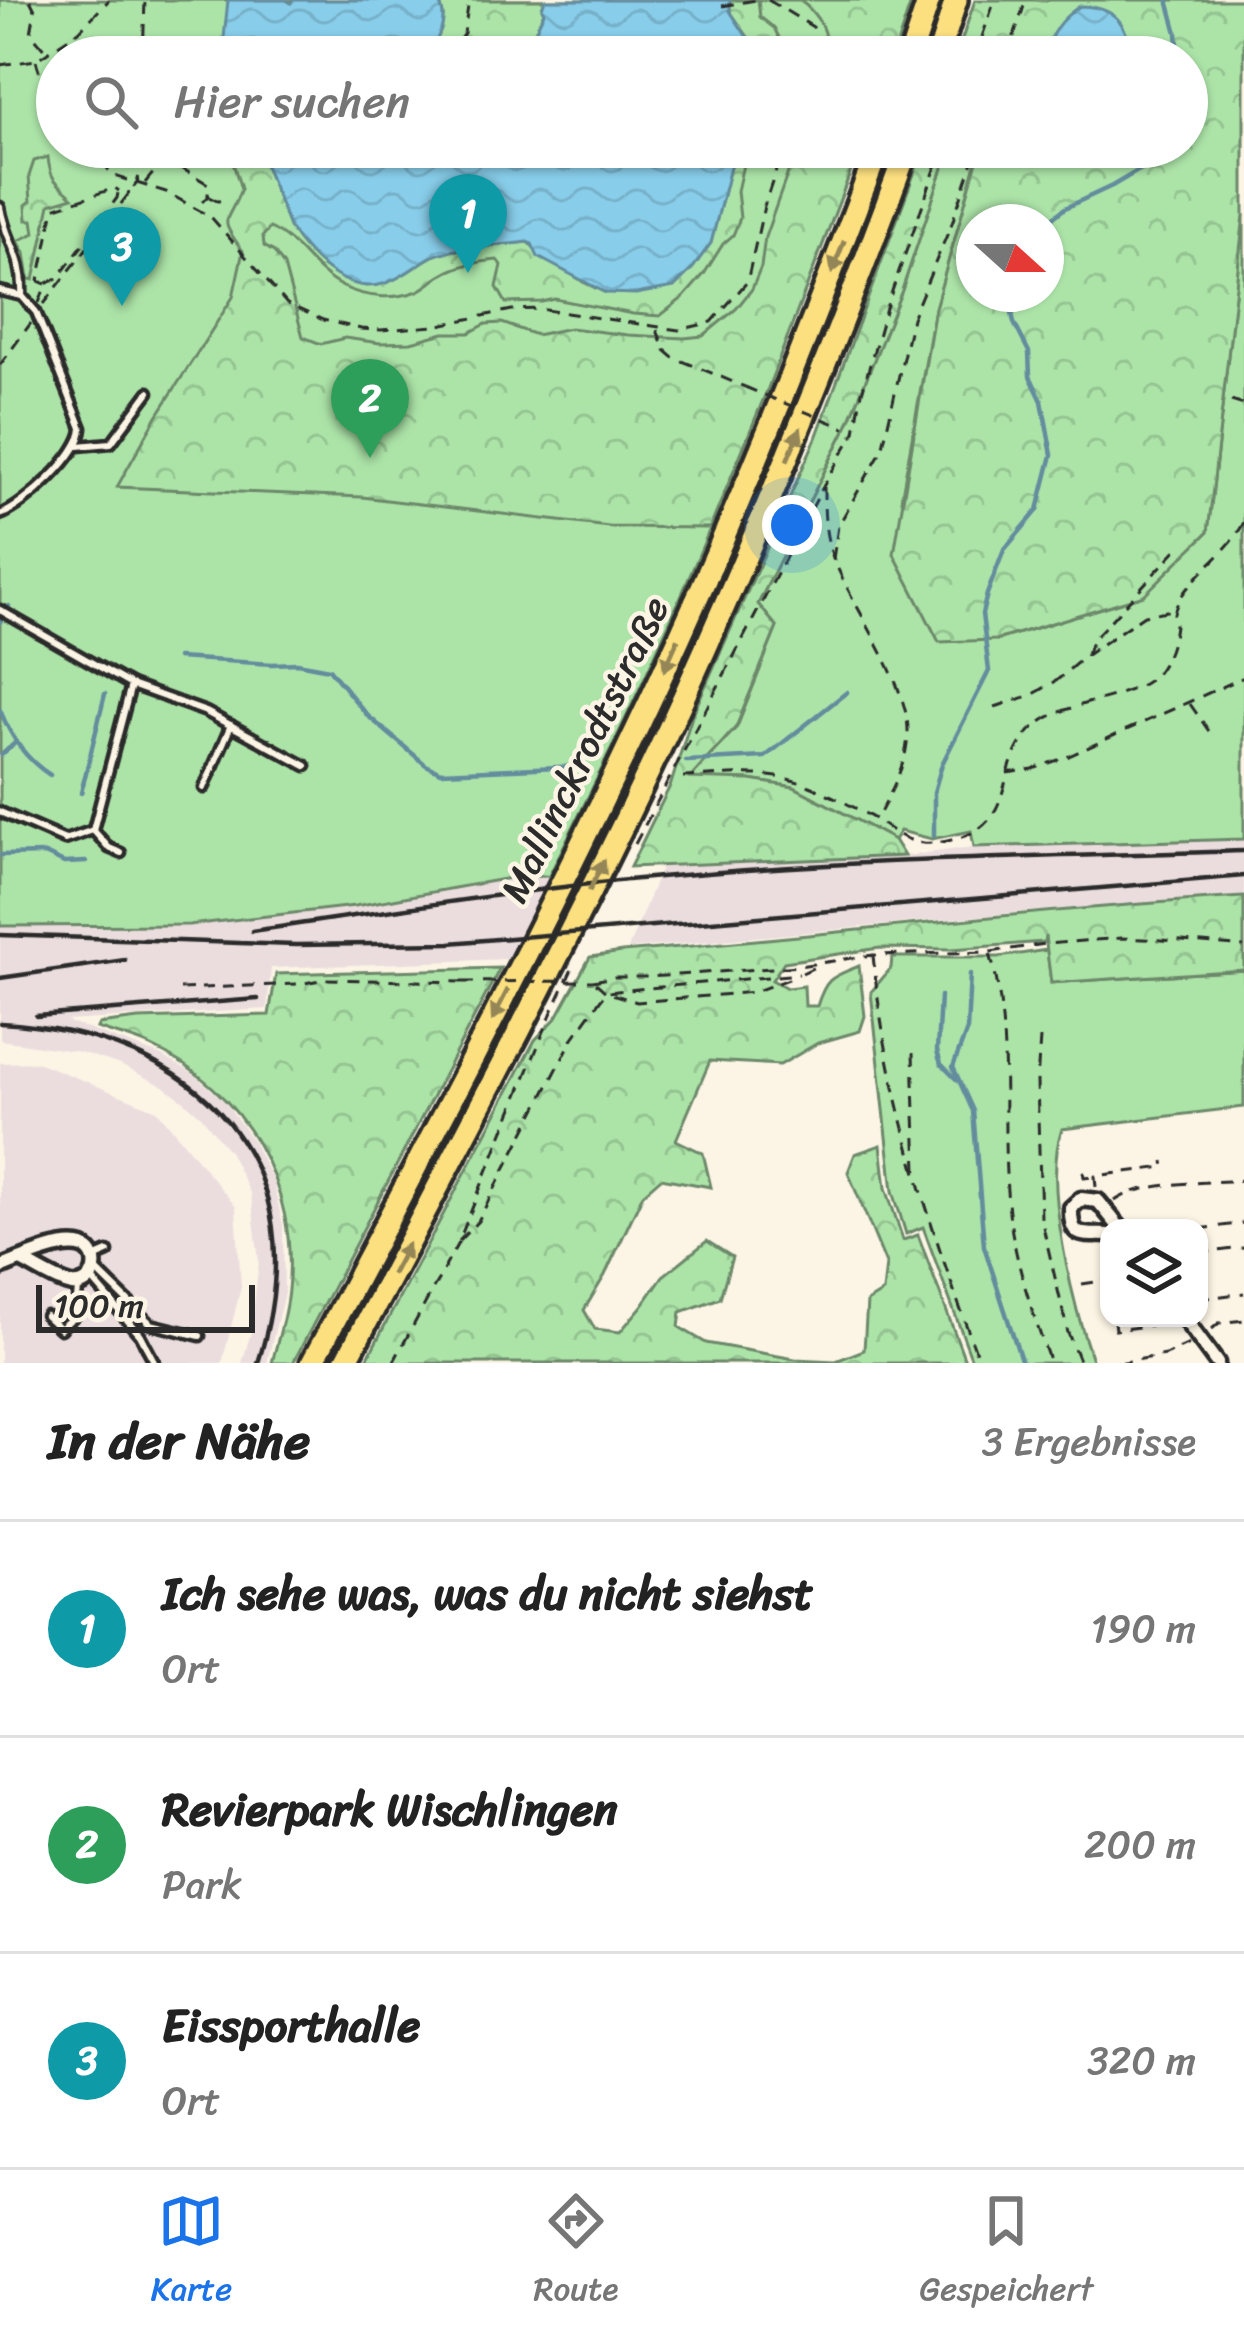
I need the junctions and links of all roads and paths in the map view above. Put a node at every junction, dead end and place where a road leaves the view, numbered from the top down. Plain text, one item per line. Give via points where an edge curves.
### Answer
1 (30, 0) edge
2 (109, 0) edge
3 (146, 0) edge
4 (469, 0) edge
5 (756, 0) edge
6 (768, 0) edge
7 (928, 0) edge
8 (956, 0) edge
9 (995, 0) edge
10 (1026, 0) edge
11 (722, 6) dead end
12 (71, 36) edge
13 (144, 36) edge
14 (462, 36) edge
15 (816, 36) edge
16 (917, 36) edge
17 (945, 36) edge
18 (982, 36) edge
19 (1014, 36) edge
20 (36, 39) edge
21 (36, 60) edge
22 (0, 64) edge
23 (106, 168) edge
24 (142, 168) edge
25 (159, 168) edge
26 (179, 168) edge
27 (777, 168) edge
28 (871, 168) edge
29 (900, 168) edge
30 (936, 168) edge
31 (971, 168) edge
32 (141, 184) junction
33 (118, 193) junction
34 (130, 193) junction
35 (208, 196) junction
36 (228, 200) dead end
37 (0, 207) edge
38 (196, 208) junction
39 (46, 284) junction
40 (0, 291) edge
41 (22, 296) junction
42 (36, 312) junction
43 (656, 329) junction
44 (0, 365) edge
45 (149, 392) dead end
46 (1231, 400) dead end
47 (1244, 405) edge
48 (855, 432) junction
49 (79, 446) junction
50 (824, 485) junction
51 (0, 515) edge
52 (1244, 522) edge
53 (1179, 547) dead end
54 (833, 559) junction
55 (0, 610) edge
56 (1174, 610) junction
57 (1085, 656) junction
58 (1244, 677) edge
59 (131, 685) junction
60 (1189, 702) junction
61 (994, 707) dead end
62 (231, 725) junction
63 (1211, 734) dead end
64 (307, 766) dead end
65 (1006, 773) junction
66 (683, 777) dead end
67 (204, 788) dead end
68 (0, 812) edge
69 (877, 820) junction
70 (93, 830) junction
71 (632, 850) dead end
72 (121, 853) dead end
73 (1244, 947) edge
74 (990, 952) junction
75 (581, 953) dead end
76 (873, 955) junction
77 (828, 961) junction
78 (799, 974) junction
79 (593, 981) junction
80 (180, 989) dead end
81 (606, 992) junction
82 (1040, 1038) dead end
83 (913, 1053) dead end
84 (1164, 1161) dead end
85 (1083, 1171) dead end
86 (1095, 1176) junction
87 (916, 1179) junction
88 (1244, 1180) edge
89 (1102, 1206) junction
90 (1113, 1219) edge
91 (1239, 1222) edge
92 (1208, 1227) edge
93 (1100, 1235) edge
94 (458, 1243) junction
95 (1244, 1247) edge
96 (108, 1252) dead end
97 (1208, 1252) edge
98 (20, 1260) junction
99 (0, 1268) edge
100 (89, 1272) junction
101 (1100, 1281) edge
102 (1082, 1284) dead end
103 (1244, 1293) edge
104 (1208, 1299) edge
105 (46, 1316) dead end
106 (1244, 1320) edge
107 (1188, 1327) edge
108 (200, 1336) dead end
109 (1200, 1340) junction
110 (154, 1363) edge
111 (312, 1363) edge
112 (345, 1363) edge
113 (393, 1363) edge
114 (980, 1363) edge
115 (1049, 1363) edge
116 (1081, 1363) edge
117 (1118, 1363) edge
118 (1217, 1363) edge

1 - 20 path
2 - 12 path
3 - 13 path
4 - 14 path
5 - 11 path
6 - 15 path
7 - 16 highway
8 - 17 highway
9 - 18 path
10 - 19 path
21 - 22 path
23 - 32 path
24 - 32 path
25 - 32 path
26 - 35 path via 208,184
27 - 43 path via 747,282 712,322
28 -> 111 highway, Mallinckrodtstraße via 785,394 658,685
112 -> 29 highway, Mallinckrodtstraße via 685,695 809,407
30 - 48 path via 886,308
31 - 54 path via 912,318 882,450 838,526
32 - 34 path
32 - 38 path
33 - 34 path
33 - 39 path
33 - 39 path via 54,208 38,281
34 - 42 path
35 - 36 path
35 - 38 path
37 - 41 lane via 21,264
38 - 43 path via 287,304 334,323 408,329 540,309
39 - 42 path
40 - 41 lane
41 - 42 lane
42 - 44 path
42 - 49 lane via 82,428
43 - 48 path, bridge via 673,357
45 - 49 lane via 111,442
46 - 47 path
48 - 50 path
49 - 51 lane
50 - 54 path
50 - 71 path
52 - 56 path
53 - 57 path
54 - 69 path via 901,692 908,729 903,764
55 - 59 lane
56 - 57 path via 1144,615
56 - 65 path via 1168,653 1149,681 1037,724
57 - 61 path via 1032,695
58 - 60 path
59 - 62 lane
59 - 70 lane
60 - 63 path
60 - 65 path via 1069,757
62 - 64 lane
62 - 67 lane
65 - 69 path via 995,814 974,833 921,843
66 - 69 path via 777,775
68 - 70 lane via 65,840
70 - 72 lane
73 - 74 path via 1121,938
74 - 76 path
74 - 115 path via 999,982 1013,1244
75 - 94 path
76 - 77 path
76 - 87 path
77 - 78 path
77 - 79 path, bridge
78 - 81 path
78 - 81 path via 754,992 637,1002
79 - 80 path, bridge via 326,980
79 - 81 path, bridge
81 - 94 path via 573,1038 478,1221
82 - 116 path via 1041,1218
83 - 87 path
84 - 86 path via 1165,1167
85 - 86 path
86 - 89 path
87 - 114 path
88 - 89 path via 1151,1188
89 - 90 street
89 - 93 street via 1081,1198 1070,1208 1075,1231
91 - 92 path
94 - 113 path
95 - 97 path
96 - 100 lane
98 - 99 street
98 - 100 street via 72,1285
98 - 100 street via 79,1246 88,1250
100 - 105 lane via 76,1314 60,1329
100 - 108 lane via 151,1324
100 - 110 lane
101 - 102 path
103 - 104 path
106 - 109 path via 1219,1323
107 - 109 street
109 - 117 path
109 - 118 street

